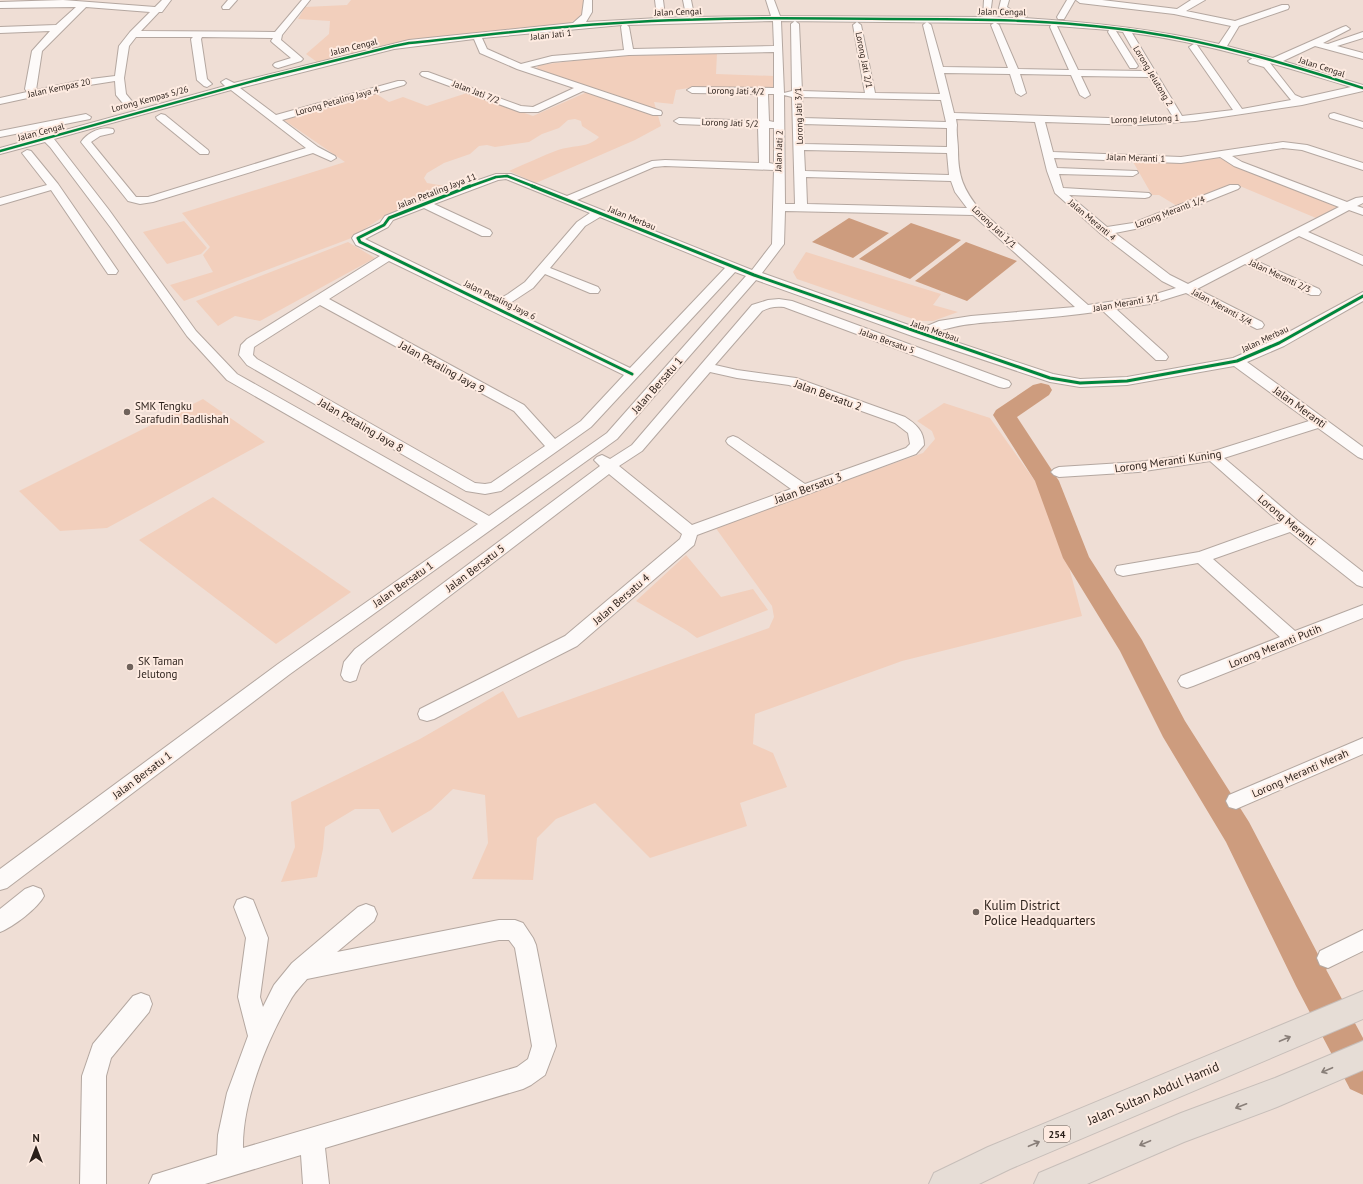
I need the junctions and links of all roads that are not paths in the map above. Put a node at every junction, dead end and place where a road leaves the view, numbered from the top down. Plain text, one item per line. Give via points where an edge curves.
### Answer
1 (167, 0) edge
2 (233, 0) edge
3 (306, 0) edge
4 (588, 0) edge
5 (659, 0) edge
6 (687, 0) edge
7 (770, 0) edge
8 (988, 0) edge
9 (1005, 0) edge
10 (1071, 0) edge
11 (1080, 0) edge
12 (1201, 0) edge
13 (0, 5) edge
14 (84, 5) junction
15 (226, 7) dead end
16 (1285, 7) dead end
17 (159, 10) junction
18 (1179, 12) junction
19 (954, 14) dead end
20 (690, 15) junction
21 (662, 16) junction
22 (1061, 17) junction
23 (776, 19) junction
24 (584, 20) junction
25 (991, 22) junction
26 (795, 24) junction
27 (1236, 24) junction
28 (857, 25) junction
29 (927, 25) junction
30 (575, 26) junction
31 (625, 27) junction
32 (1054, 27) junction
33 (60, 28) junction
34 (1346, 29) dead end
35 (0, 30) edge
36 (1120, 32) junction
37 (133, 34) junction
38 (199, 35) junction
39 (278, 35) junction
40 (1363, 35) edge
41 (478, 39) junction
42 (1313, 42) junction
43 (1224, 44) junction
44 (1328, 46) junction
45 (1194, 47) junction
46 (779, 49) junction
47 (629, 52) junction
48 (1363, 56) edge
49 (1280, 58) junction
50 (361, 60) dead end
51 (340, 66) dead end
52 (520, 67) junction
53 (938, 70) junction
54 (1014, 71) junction
55 (1074, 72) junction
56 (1137, 73) junction
57 (425, 74) dead end
58 (1151, 74) junction
59 (119, 78) junction
60 (223, 80) junction
61 (401, 83) dead end
62 (207, 84) junction
63 (1363, 86) edge
64 (583, 88) junction
65 (692, 90) dead end
66 (238, 91) junction
67 (763, 91) junction
68 (779, 93) junction
69 (1021, 93) dead end
70 (33, 94) junction
71 (798, 94) junction
72 (871, 96) junction
73 (1085, 96) dead end
74 (945, 97) junction
75 (0, 101) edge
76 (1302, 102) junction
77 (130, 105) junction
78 (1237, 107) junction
79 (657, 113) dead end
80 (1334, 116) dead end
81 (161, 117) junction
82 (274, 119) junction
83 (1039, 119) junction
84 (1179, 119) junction
85 (951, 120) junction
86 (679, 121) dead end
87 (799, 121) junction
88 (764, 125) junction
89 (780, 125) junction
90 (1363, 125) edge
91 (0, 134) edge
92 (51, 142) junction
93 (800, 147) junction
94 (314, 149) junction
95 (952, 150) junction
96 (0, 151) edge
97 (204, 152) dead end
98 (27, 153) junction
99 (1049, 155) junction
100 (1224, 155) junction
101 (332, 158) dead end
102 (1125, 158) junction
103 (0, 160) edge
104 (764, 166) junction
105 (778, 167) junction
106 (1363, 167) edge
107 (1052, 171) junction
108 (1134, 173) junction
109 (800, 174) junction
110 (507, 176) joint
111 (955, 178) junction
112 (54, 186) junction
113 (1234, 187) dead end
114 (1059, 191) junction
115 (567, 200) junction
116 (1360, 200) dead end
117 (0, 202) edge
118 (424, 204) junction
119 (1349, 206) junction
120 (778, 207) junction
121 (801, 207) junction
122 (976, 212) junction
123 (1363, 212) edge
124 (599, 214) junction
125 (1105, 231) junction
126 (1299, 232) junction
127 (486, 234) dead end
128 (360, 242) joint
129 (389, 256) junction
130 (1245, 260) junction
131 (1363, 261) edge
132 (732, 267) junction
133 (543, 269) junction
134 (112, 271) dead end
135 (754, 275) junction
136 (1188, 289) junction
137 (594, 290) dead end
138 (1315, 292) dead end
139 (1363, 296) edge
140 (319, 299) junction
141 (495, 307) junction
142 (1106, 307) junction
143 (1086, 310) junction
144 (1257, 325) dead end
145 (900, 327) junction
146 (920, 334) junction
147 (885, 341) junction
148 (1160, 357) dead end
149 (1236, 361) junction
150 (706, 367) junction
151 (632, 374) junction
152 (1004, 384) dead end
153 (1320, 422) junction
154 (368, 429) junction
155 (917, 437) joint
156 (733, 441) dead end
157 (348, 444) junction
158 (554, 447) junction
159 (591, 451) junction
160 (1363, 454) edge
161 (1212, 456) junction
162 (609, 466) junction
163 (1059, 472) dead end
164 (803, 490) junction
165 (489, 523) junction
166 (1292, 525) junction
167 (690, 532) junction
168 (1201, 557) junction
169 (1123, 570) dead end
170 (1363, 581) edge
171 (1363, 611) edge
172 (1293, 639) junction
173 (350, 675) dead end
174 (1187, 681) dead end
175 (427, 714) dead end
176 (1363, 746) edge
177 (1236, 801) dead end
178 (0, 881) edge
179 (33, 896) dead end
180 (245, 907) dead end
181 (366, 914) dead end
182 (0, 922) edge
183 (1363, 940) edge
184 (1328, 958) dead end
185 (300, 970) junction
186 (141, 1004) dead end
187 (1363, 1005) edge
188 (260, 1037) junction
189 (1363, 1055) edge
190 (312, 1139) junction
191 (999, 1158) junction
192 (230, 1164) junction
193 (1076, 1176) edge
194 (94, 1184) edge
195 (162, 1184) edge
196 (316, 1184) edge
197 (945, 1184) edge
198 (969, 1184) edge
199 (1050, 1184) edge

1 - 17 street
2 - 15 street
3 - 39 street
4 - 24 street via 589,11
5 - 21 street
6 - 20 street
7 - 23 street
8 - 25 street via 986,16
9 - 22 street via 1003,8 1014,15
10 - 22 street
11 - 18 street
12 - 18 street
13 - 14 street
14 - 17 street
14 - 33 street
16 - 27 street
17 - 37 street
18 - 27 street
19 - 23 street
20 - 21 street
20 - 23 street
21 - 24 street
22 - 43 street via 1144,26
23 - 25 street, Jalan Cengal
23 - 26 street, Jalan Jati 1
23 - 30 street, Jalan Cengal via 674,20
23 - 31 street, Jalan Jati 1
23 - 46 street, Jalan Jati 2
24 - 30 street
25 - 29 street, Jalan Jati 1
25 - 32 street, Jalan Jati 1
25 - 36 street, Jalan Cengal via 1054,21
25 - 54 street
26 - 28 street, Jalan Jati 1
26 - 71 street, Lorong Jati 3/1
27 - 43 street
28 - 29 street, Jalan Jati 1
28 - 72 street, Lorong Jati 2/1
29 - 53 street, Lorong Jati 1/1
30 - 41 street, Jalan Cengal
31 - 41 street, Jalan Jati 1
31 - 47 street
32 - 36 street, Jalan Jati 1
32 - 55 street
33 - 35 street
33 - 70 street via 37,51 30,89
34 - 42 street
36 - 43 street, Jalan Cengal
36 - 45 street
36 - 56 street
36 - 58 street, Lorong Jelutong 2
37 - 38 street
37 - 59 street via 124,46
38 - 39 street
38 - 62 street via 196,39 202,80
39 - 60 street, Lorong Kempas 5/26 via 276,40 298,59
40 - 44 street
41 - 50 street, Jalan Jati 1 via 409,49
41 - 52 street via 483,51
41 - 66 street, Jalan Cengal via 394,46
42 - 44 street
42 - 49 street
43 - 49 street, Jalan Cengal
44 - 48 street
45 - 76 street via 1267,65 1292,97
45 - 78 street
46 - 47 street
46 - 68 street, Jalan Jati 2
47 - 52 street via 552,60
49 - 63 street, Jalan Cengal
51 - 66 street
52 - 64 street
53 - 54 street
53 - 74 street, Lorong Jati 1/1
54 - 55 street
54 - 69 street
55 - 56 street
55 - 73 street
56 - 58 street
57 - 64 street, Jalan Jati 7/2 via 528,110 534,110
58 - 84 street, Lorong Jelutong 2
59 - 70 street, Jalan Kempas 20
59 - 77 street via 121,95
60 - 62 street, Lorong Kempas 5/26
60 - 66 street
61 - 82 street, Lorong Petaling Jaya 4
62 - 77 street, Lorong Kempas 5/26
63 - 76 street, Lorong Jelutong 1
64 - 79 street
65 - 67 street, Lorong Jati 4/2
66 - 81 street
66 - 82 street
66 - 92 street, Jalan Cengal
67 - 68 street, Lorong Jati 4/2
67 - 88 street
68 - 71 street, Lorong Jati 4/2
68 - 89 street, Jalan Jati 2
70 - 75 street, Jalan Kempas 20
71 - 72 street, Lorong Jati 4/2
71 - 87 street, Lorong Jati 3/1
72 - 74 street, Lorong Jati 4/2
74 - 85 street, Lorong Jati 1/1
76 - 78 street, Lorong Jelutong 1
77 - 91 street, Lorong Kempas 5/26 via 74,120
78 - 84 street, Lorong Jelutong 1
80 - 90 street
81 - 94 street via 95,135 86,142 132,199 149,200
81 - 97 street
82 - 94 street
83 - 84 street, Lorong Jelutong 1 via 1139,122
83 - 85 street, Lorong Jelutong 1
83 - 99 street, Jalan Meranti 4
85 - 87 street, Lorong Jelutong 1
85 - 95 street, Lorong Jati 1/1
86 - 88 street, Lorong Jati 5/2
87 - 93 street, Lorong Jati 3/1
88 - 89 street, Lorong Jati 5/2
88 - 104 street
89 - 105 street, Jalan Jati 2
92 - 96 street, Jalan Cengal
92 - 98 street
92 - 157 street via 216,363 232,377
93 - 95 street
93 - 109 street, Lorong Jati 3/1
94 - 101 street
95 - 111 street, Lorong Jati 1/1
98 - 103 street
98 - 112 street
99 - 102 street, Jalan Meranti 1
99 - 107 street, Jalan Meranti 4
100 - 102 street, Jalan Meranti 1 via 1181,160
100 - 106 street, Jalan Meranti 1 via 1292,145
100 - 119 street via 1238,164
102 - 108 street
104 - 105 street
104 - 115 street via 652,164
105 - 120 street, Jalan Jati 2
107 - 108 street
107 - 114 street, Jalan Meranti 4
108 - 114 street via 1145,195
109 - 111 street
109 - 121 street, Lorong Jati 3/1
110 - 115 street, Jalan Merbau
110 - 118 street, Jalan Petaling Jaya 11 via 496,177
111 - 122 street, Lorong Jati 1/1 via 961,193
112 - 117 street
112 - 134 street
113 - 125 street, Lorong Meranti 1/4 via 1136,226
114 - 125 street, Jalan Meranti 4
115 - 124 street, Jalan Merbau
116 - 119 street, Jalan Meranti 3/1
118 - 127 street
118 - 128 street, Jalan Petaling Jaya 11 via 389,218 384,224 358,238
119 - 123 street
119 - 126 street, Jalan Meranti 3/1
120 - 121 street
120 - 135 street, Jalan Jati 2 via 778,244
121 - 122 street
122 - 143 street, Lorong Jati 1/1
124 - 132 street, Jalan Merbau
124 - 133 street via 581,224
125 - 136 street, Jalan Meranti 4 via 1166,278
126 - 130 street, Jalan Meranti 3/1
126 - 131 street
128 - 129 street, Jalan Petaling Jaya 6
129 - 140 street
129 - 141 street, Jalan Petaling Jaya 6
130 - 136 street, Jalan Meranti 3/1
130 - 138 street, Jalan Meranti 2/3
132 - 135 street, Jalan Merbau
132 - 151 street
133 - 137 street
133 - 141 street via 529,285
135 - 145 street, Jalan Merbau
135 - 159 street, Jalan Bersatu 1 via 612,436
136 - 142 street, Jalan Meranti 3/1 via 1150,300
136 - 144 street, Jalan Meranti 3/4
139 - 149 street, Jalan Merbau via 1279,343
140 - 154 street, Jalan Petaling Jaya 8 via 248,345 246,355 252,362
140 - 158 street, Jalan Petaling Jaya 9 via 518,408
141 - 151 street, Jalan Petaling Jaya 6
142 - 143 street, Jalan Meranti 3/1
142 - 148 street
143 - 146 street, Jalan Meranti 3/1 via 971,320 944,324
145 - 146 street, Jalan Merbau
145 - 147 street
146 - 149 street, Jalan Merbau via 1050,378 1080,383 1127,382
147 - 150 street, Jalan Bersatu 5 via 787,304 769,303 757,308
147 - 152 street, Jalan Bersatu 5
149 - 153 street, Jalan Meranti
150 - 155 street, Jalan Bersatu 2 via 791,381 900,420 912,428
150 - 162 street, Jalan Bersatu 5 via 637,448
151 - 158 street via 586,424
153 - 160 street, Jalan Meranti
153 - 161 street, Lorong Meranti Kuning
154 - 157 street
154 - 158 street, Jalan Petaling Jaya 8 via 471,487 496,487
155 - 164 street, Jalan Bersatu 3 via 917,445 911,451
156 - 164 street
157 - 165 street
159 - 162 street
159 - 165 street, Jalan Bersatu 1
161 - 163 street, Lorong Meranti Kuning via 1138,468
161 - 166 street, Lorong Meranti
162 - 167 street
162 - 173 street, Jalan Bersatu 5 via 360,654 353,662
164 - 167 street, Jalan Bersatu 3
165 - 178 street, Jalan Bersatu 1 via 284,669
166 - 168 street
166 - 170 street, Lorong Meranti
167 - 175 street, Jalan Bersatu 4 via 688,541 571,641
168 - 169 street
168 - 172 street
171 - 172 street, Lorong Meranti Putih
172 - 174 street, Lorong Meranti Putih
176 - 177 street, Lorong Meranti Merah
179 - 182 street
180 - 188 street via 257,938 249,996
181 - 185 street
183 - 184 street
185 - 188 street via 282,993
185 - 190 street via 499,930 515,930 525,945 544,1046 537,1067 522,1077
186 - 194 street via 101,1052 94,1076
191 -> 187 main road, Jalan Sultan Abdul Hamid / 254
188 - 192 street via 239,1093 230,1135
189 -> 193 main road via 1277,1092 1181,1128
190 - 192 street
190 - 196 street
191 - 197 main road, Jalan Sultan Abdul Hamid / 254
191 - 198 main road
192 - 195 street
193 - 199 main road

